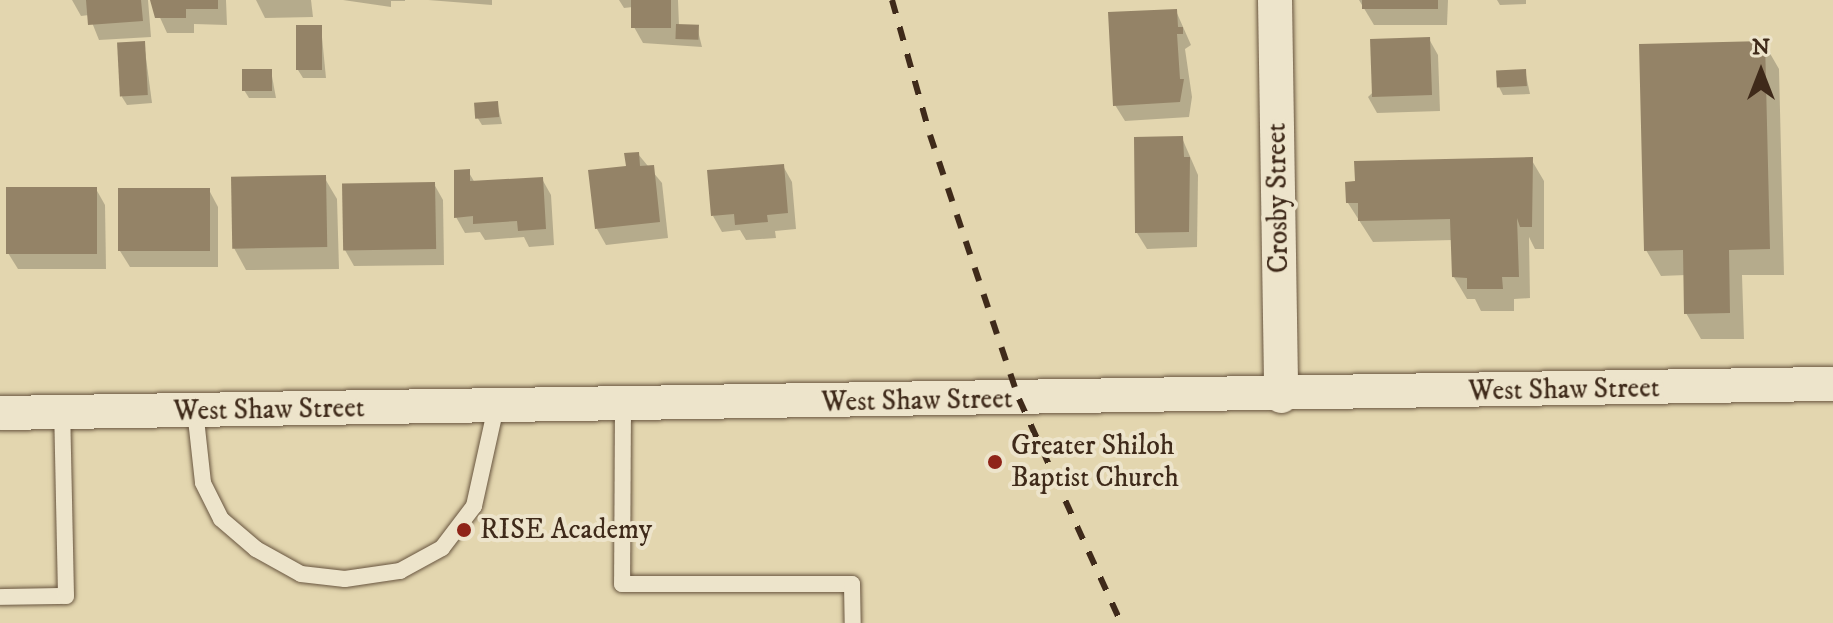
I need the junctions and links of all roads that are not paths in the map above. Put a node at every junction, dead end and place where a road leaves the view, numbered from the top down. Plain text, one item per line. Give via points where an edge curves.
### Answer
1 (1275, 0) edge
2 (1833, 384) edge
3 (1281, 396) junction
4 (623, 405) junction
5 (496, 407) junction
6 (195, 410) junction
7 (62, 412) junction
8 (0, 413) edge
9 (0, 597) edge
10 (853, 623) edge

1 - 3 street, Crosby Street
2 - 3 street, West Shaw Street
3 - 4 street, West Shaw Street
4 - 5 street, West Shaw Street
4 - 10 lane via 622,584 852,584
5 - 6 street, West Shaw Street
5 - 6 lane via 474,506 442,548 400,571 345,579 301,574 256,549 221,519 203,483
6 - 7 street, West Shaw Street
7 - 8 street, West Shaw Street
7 - 9 lane via 66,596

